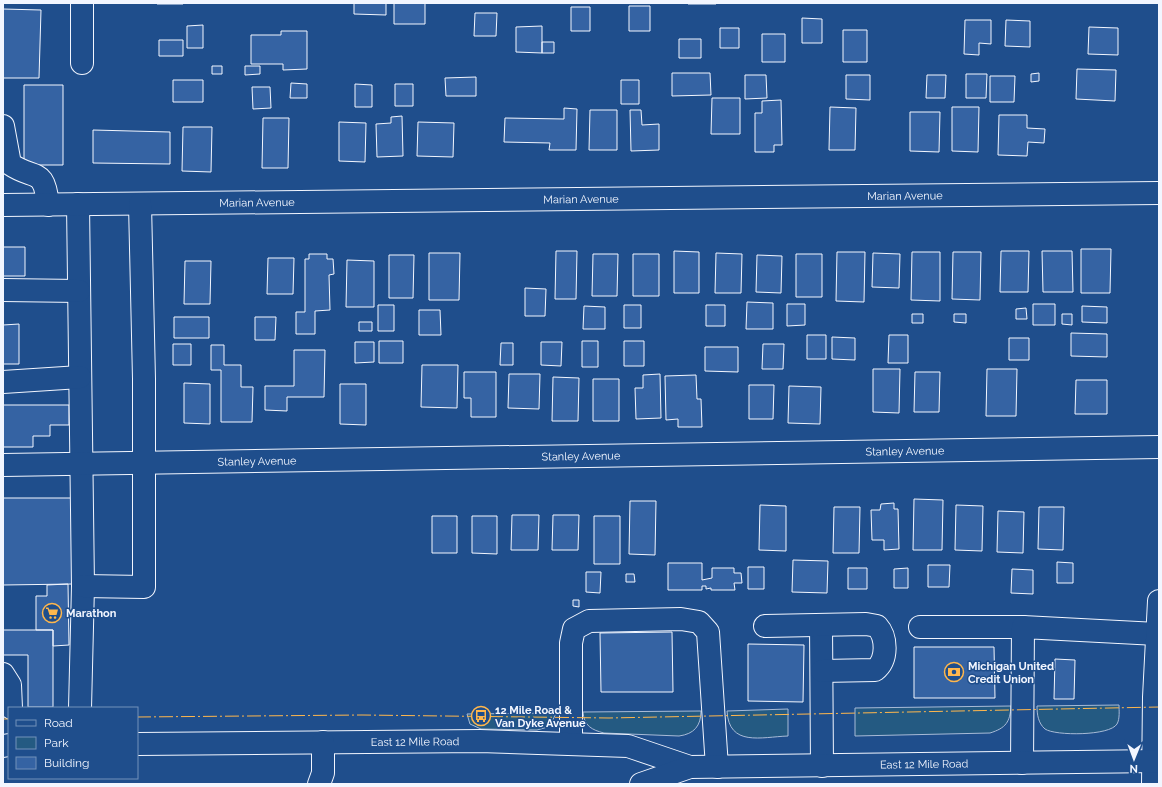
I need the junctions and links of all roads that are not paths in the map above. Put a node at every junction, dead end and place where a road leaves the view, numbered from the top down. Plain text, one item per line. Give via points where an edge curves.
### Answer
1 (82, 3) edge
2 (82, 63) dead end
3 (3, 126) edge
4 (1159, 193) edge
5 (48, 204) junction
6 (78, 204) junction
7 (140, 204) junction
8 (3, 205) edge
9 (3, 290) edge
10 (79, 291) junction
11 (80, 377) junction
12 (3, 382) edge
13 (1159, 447) edge
14 (143, 463) junction
15 (81, 464) junction
16 (3, 465) edge
17 (83, 586) junction
18 (1159, 601) edge
19 (821, 625) junction
20 (765, 626) dead end
21 (920, 627) dead end
22 (1023, 628) junction
23 (1157, 634) junction
24 (822, 671) junction
25 (3, 674) edge
26 (11, 707) edge
27 (80, 707) edge
28 (324, 742) junction
29 (138, 744) edge
30 (571, 744) junction
31 (1156, 761) edge
32 (1022, 763) junction
33 (822, 766) junction
34 (690, 767) junction
35 (717, 767) junction
36 (319, 784) edge
37 (641, 784) edge
38 (1153, 784) edge

1 - 2 street
3 - 5 street via 10,164 38,176 44,182
4 - 7 street, Marian Avenue
5 - 6 street, Marian Avenue
5 - 8 street, Marian Avenue
6 - 7 street, Marian Avenue
6 - 10 street
7 - 14 street
9 - 10 street
10 - 11 street
11 - 12 street
11 - 15 street
13 - 14 street, Stanley Avenue
14 - 15 street, Stanley Avenue
14 - 17 street via 144,587
15 - 16 street, Stanley Avenue
15 - 17 street
17 - 27 street
18 - 23 street
19 - 20 street
19 - 24 street
19 - 24 street via 877,626 883,633 884,656 882,665 875,670
21 - 22 street
22 - 23 street
22 - 32 street
23 - 31 street
24 - 33 street
25 - 26 street via 10,685
28 - 29 street, East 12 Mile Road
28 - 30 street, East 12 Mile Road via 480,741
28 - 36 street via 324,772
30 - 34 street, East 12 Mile Road via 628,746
30 - 35 street via 571,643 574,629 589,621 681,618 699,622 708,632
31 - 32 street, East 12 Mile Road
31 - 38 street
32 - 33 street, East 12 Mile Road
33 - 35 street, East 12 Mile Road
34 - 35 street, East 12 Mile Road
34 - 37 street, East 12 Mile Road

